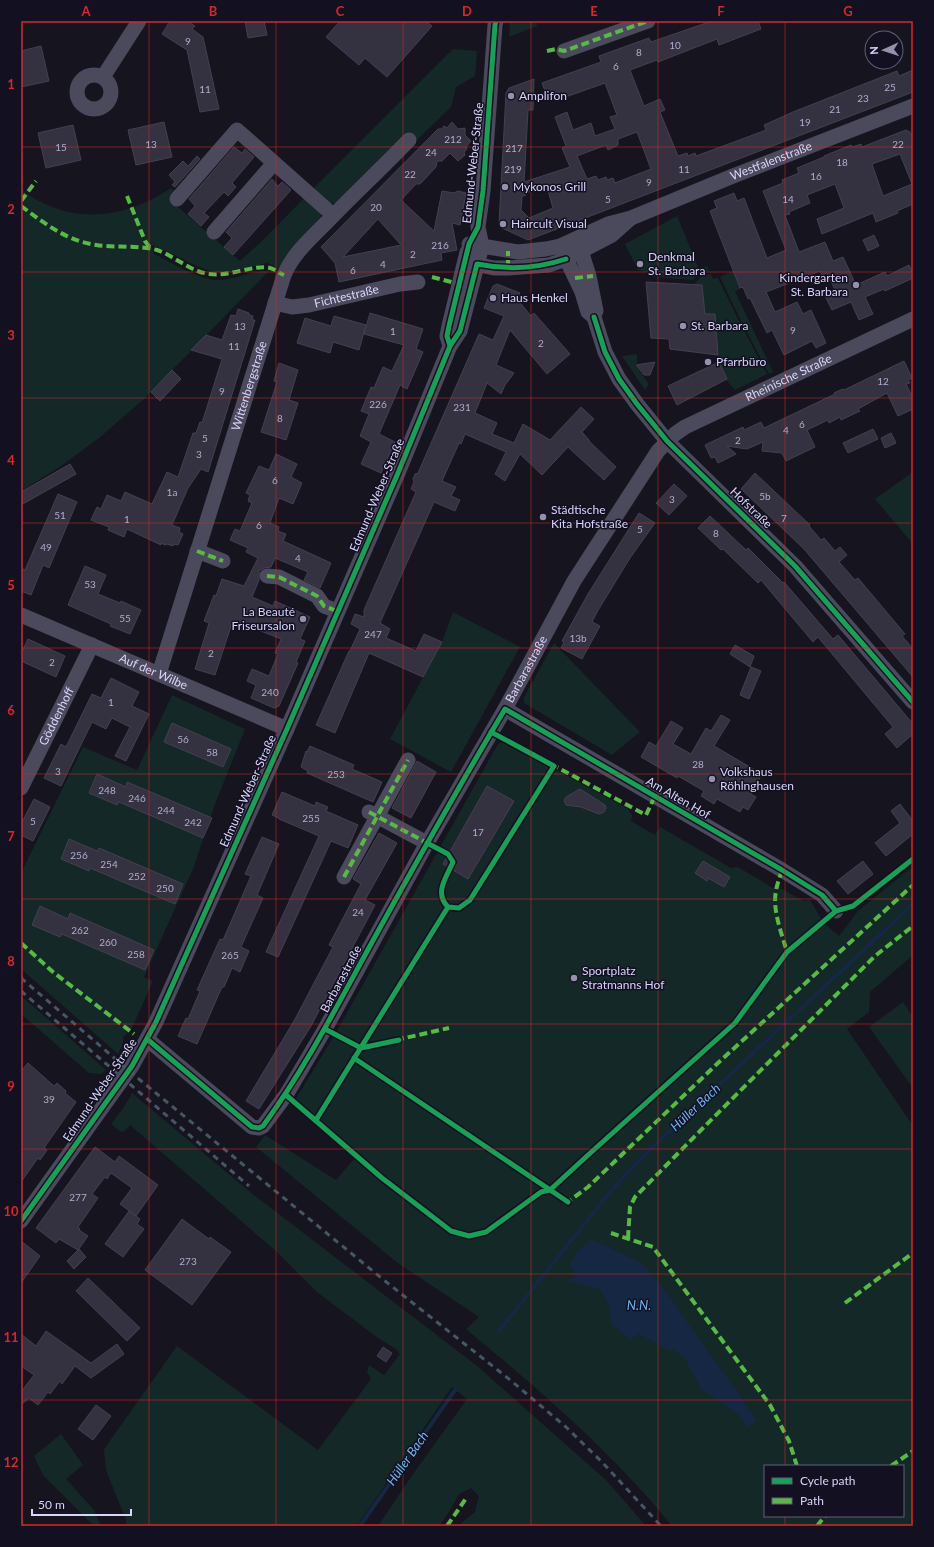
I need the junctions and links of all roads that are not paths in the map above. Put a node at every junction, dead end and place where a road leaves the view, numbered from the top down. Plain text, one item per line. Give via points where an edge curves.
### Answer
1 (139, 21) edge
2 (648, 21) edge
3 (495, 22) edge
4 (564, 51) dead end
5 (103, 77) dead end
6 (913, 106) edge
7 (409, 140) dead end
8 (274, 163) junction
9 (177, 199) dead end
10 (333, 216) junction
11 (214, 232) dead end
12 (475, 245) junction
13 (579, 245) junction
14 (563, 252) junction
15 (471, 263) junction
16 (418, 282) dead end
17 (275, 304) junction
18 (594, 318) junction
19 (913, 319) edge
20 (667, 441) junction
21 (198, 551) junction
22 (223, 561) dead end
23 (267, 576) dead end
24 (338, 611) junction
25 (21, 615) edge
26 (92, 645) junction
27 (159, 674) junction
28 (913, 702) edge
29 (505, 709) junction
30 (286, 729) junction
31 (408, 760) dead end
32 (21, 788) edge
33 (373, 814) junction
34 (427, 843) junction
35 (344, 876) dead end
36 (836, 911) dead end
37 (147, 1039) junction
38 (21, 1222) edge

1 - 5 street
2 - 4 street
3 - 12 street, Edmund-Weber-Straße via 483,191
6 - 13 street, Westfalenstraße via 631,218 612,235
7 - 10 street, Wittenbergstraße
8 - 9 street via 237,130
8 - 10 street
8 - 11 street
10 - 17 street, Wittenbergstraße via 288,264
12 - 14 street, Westfalenstraße via 518,252
12 - 15 street, Edmund-Weber-Straße
13 - 14 street, Westfalenstraße
13 - 18 street, Hofstraße via 596,308
14 - 15 street, Westfalenstraße via 549,265 494,268
14 - 18 street, Hofstraße via 582,292 588,312
15 - 24 street, Edmund-Weber-Straße via 460,331 450,346
16 - 17 street, Fichtestraße via 309,305 292,307
17 - 21 street, Wittenbergstraße
18 - 20 street, Hofstraße via 605,352 617,374 636,404
19 - 20 street, Rheinische Straße via 685,427
20 - 28 street, Hofstraße via 795,566
20 - 29 street, Barbarastraße via 574,581
21 - 22 street
21 - 27 street, Wittenbergstraße
23 - 24 street via 279,577 317,596 324,606
24 - 30 street, Edmund-Weber-Straße
25 - 26 street, Auf der Wilbe
26 - 27 street, Auf der Wilbe
26 - 32 street, Göddenhoff
27 - 30 street, Auf der Wilbe
29 - 34 street, Barbarastraße
29 - 36 street, Am Alten Hof via 782,870 822,895
30 - 37 street, Edmund-Weber-Straße
31 - 33 street
33 - 34 street
33 - 35 street
34 - 37 street, Barbarastraße via 325,1029 286,1095 263,1126 252,1127
37 - 38 street, Edmund-Weber-Straße via 132,1066

